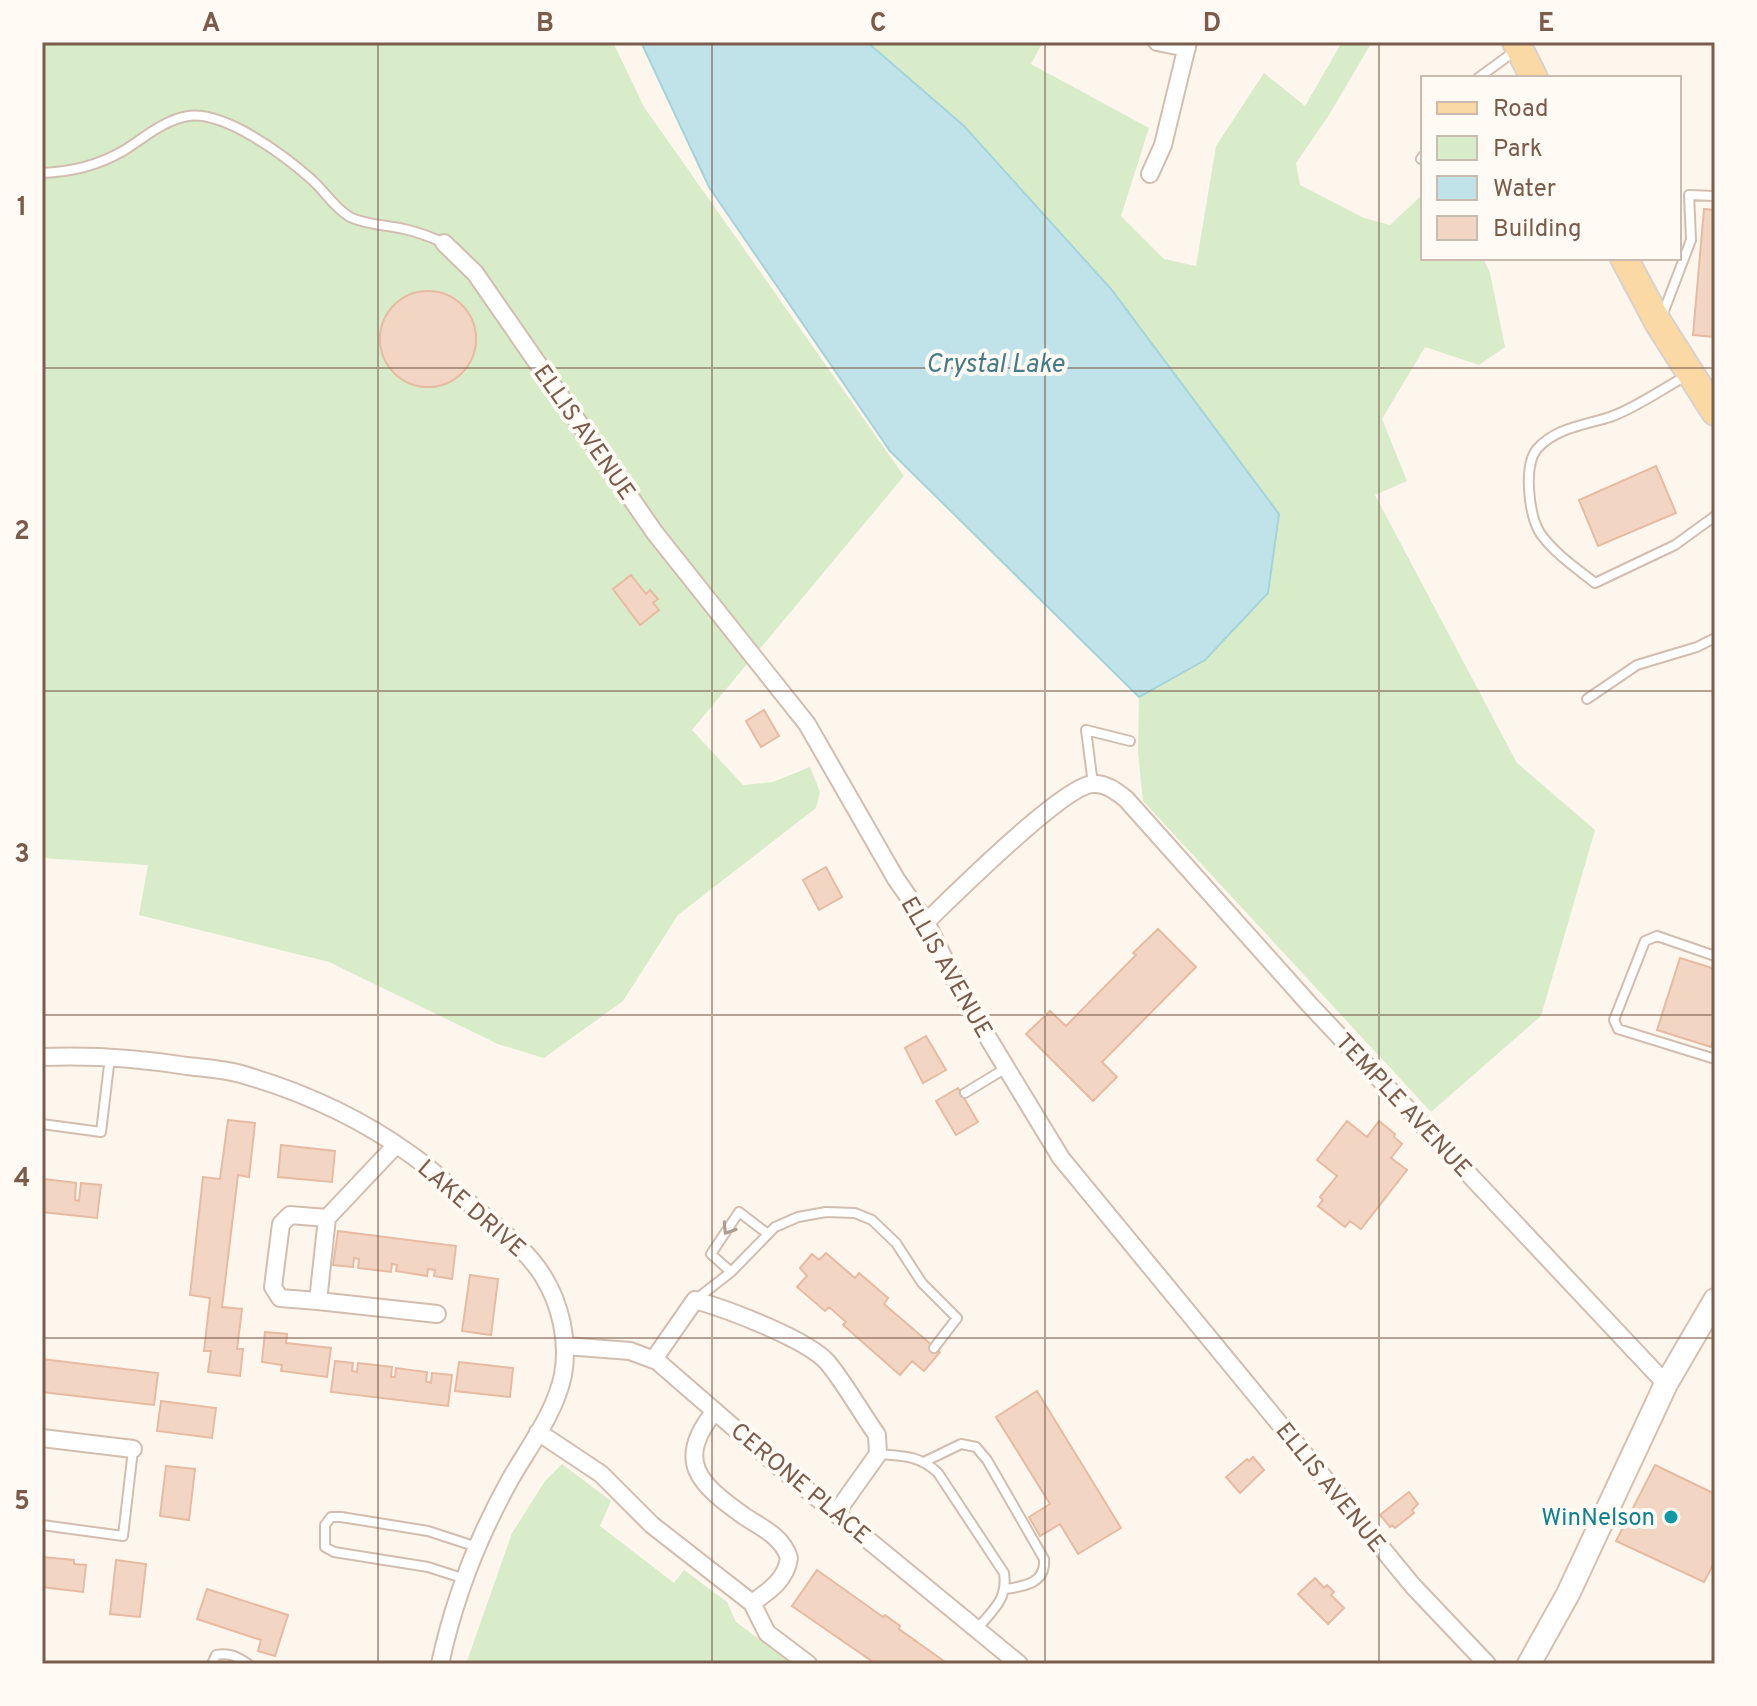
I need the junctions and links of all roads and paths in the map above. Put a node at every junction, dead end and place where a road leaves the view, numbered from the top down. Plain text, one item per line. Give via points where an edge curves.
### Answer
1 (1157, 42) edge
2 (1187, 45) edge
3 (1517, 45) edge
4 (1480, 76) edge
5 (1533, 76) edge
6 (42, 173) edge
7 (1150, 174) dead end
8 (1715, 196) edge
9 (444, 243) joint
10 (1625, 260) edge
11 (1659, 324) junction
12 (1706, 391) edge
13 (1715, 516) edge
14 (1715, 638) edge
15 (1587, 699) dead end
16 (1130, 741) dead end
17 (1093, 784) junction
18 (926, 922) junction
19 (1715, 956) edge
20 (110, 1056) junction
21 (42, 1057) edge
22 (1715, 1059) edge
23 (1006, 1068) junction
24 (965, 1093) dead end
25 (42, 1124) edge
26 (396, 1145) junction
27 (327, 1218) junction
28 (768, 1234) junction
29 (731, 1272) junction
30 (695, 1300) junction
31 (1715, 1300) edge
32 (318, 1301) junction
33 (437, 1314) dead end
34 (566, 1346) junction
35 (934, 1348) dead end
36 (654, 1359) junction
37 (1666, 1384) junction
38 (715, 1411) junction
39 (538, 1432) junction
40 (42, 1438) edge
41 (133, 1449) joint
42 (878, 1454) junction
43 (926, 1461) junction
44 (836, 1513) junction
45 (42, 1525) edge
46 (478, 1548) junction
47 (465, 1579) junction
48 (1006, 1589) junction
49 (752, 1603) junction
50 (976, 1629) junction
51 (212, 1664) edge
52 (248, 1664) edge
53 (440, 1664) edge
54 (808, 1664) edge
55 (1019, 1664) edge
56 (1487, 1664) edge
57 (1529, 1664) edge

1 - 2 street
2 - 7 street via 1163,145
3 - 4 lane
3 - 5 main road
6 - 9 lane via 94,165 172,120 207,117 258,140 311,179 350,217
8 - 11 lane via 1689,195 1691,240
9 - 18 street, ELLIS AVENUE via 475,273 655,533 807,724
10 - 11 main road
11 - 12 main road
12 - 13 lane via 1553,436 1535,451 1527,483 1539,531 1595,583 1675,545
14 - 15 lane via 1637,665
16 - 17 lane via 1086,730
17 - 18 street via 1077,788 1020,834
17 - 37 street, TEMPLE AVENUE via 1126,799 1309,1004
18 - 23 street, ELLIS AVENUE
19 - 22 lane via 1657,936 1645,941 1614,1020 1618,1029
20 - 21 street, LAKE DRIVE
20 - 25 lane via 101,1132
20 - 26 street, LAKE DRIVE via 238,1073 298,1093
23 - 24 lane
23 - 56 street, ELLIS AVENUE via 1071,1171 1413,1586
26 - 27 street
26 - 34 street, LAKE DRIVE via 530,1258 545,1278
27 - 32 street
27 - 32 street via 290,1215 281,1224 273,1287 280,1298
28 - 29 lane
28 -> 29 lane via 739,1212 711,1254
28 - 35 lane via 798,1217 826,1212 872,1220 957,1318
29 - 30 lane
30 - 36 street
30 - 42 street via 806,1345 826,1361 877,1435
31 - 37 street
32 - 33 street
34 - 36 street, CERONE PLACE via 630,1351
34 - 39 street, LAKE DRIVE via 552,1409
36 - 38 street, CERONE PLACE
37 - 57 street via 1568,1594
38 - 44 street, CERONE PLACE
38 - 49 street via 700,1429 694,1449 701,1479 770,1532 789,1558 776,1584
39 - 46 street, LAKE DRIVE
39 - 49 street via 601,1474 652,1525
40 - 41 street
41 - 45 lane via 123,1536
42 - 43 lane
42 - 44 street
43 - 48 lane via 1004,1573
43 - 48 lane via 961,1444 976,1447 987,1460 1044,1559 1041,1575 1029,1586
44 - 50 street, CERONE PLACE
46 - 47 street, LAKE DRIVE
46 - 47 lane via 428,1531 341,1517 331,1517 325,1525 325,1547 334,1552 428,1567
47 - 53 street, LAKE DRIVE
48 - 50 lane
49 - 54 street via 767,1633
50 - 55 street, CERONE PLACE
51 - 52 lane via 223,1653

